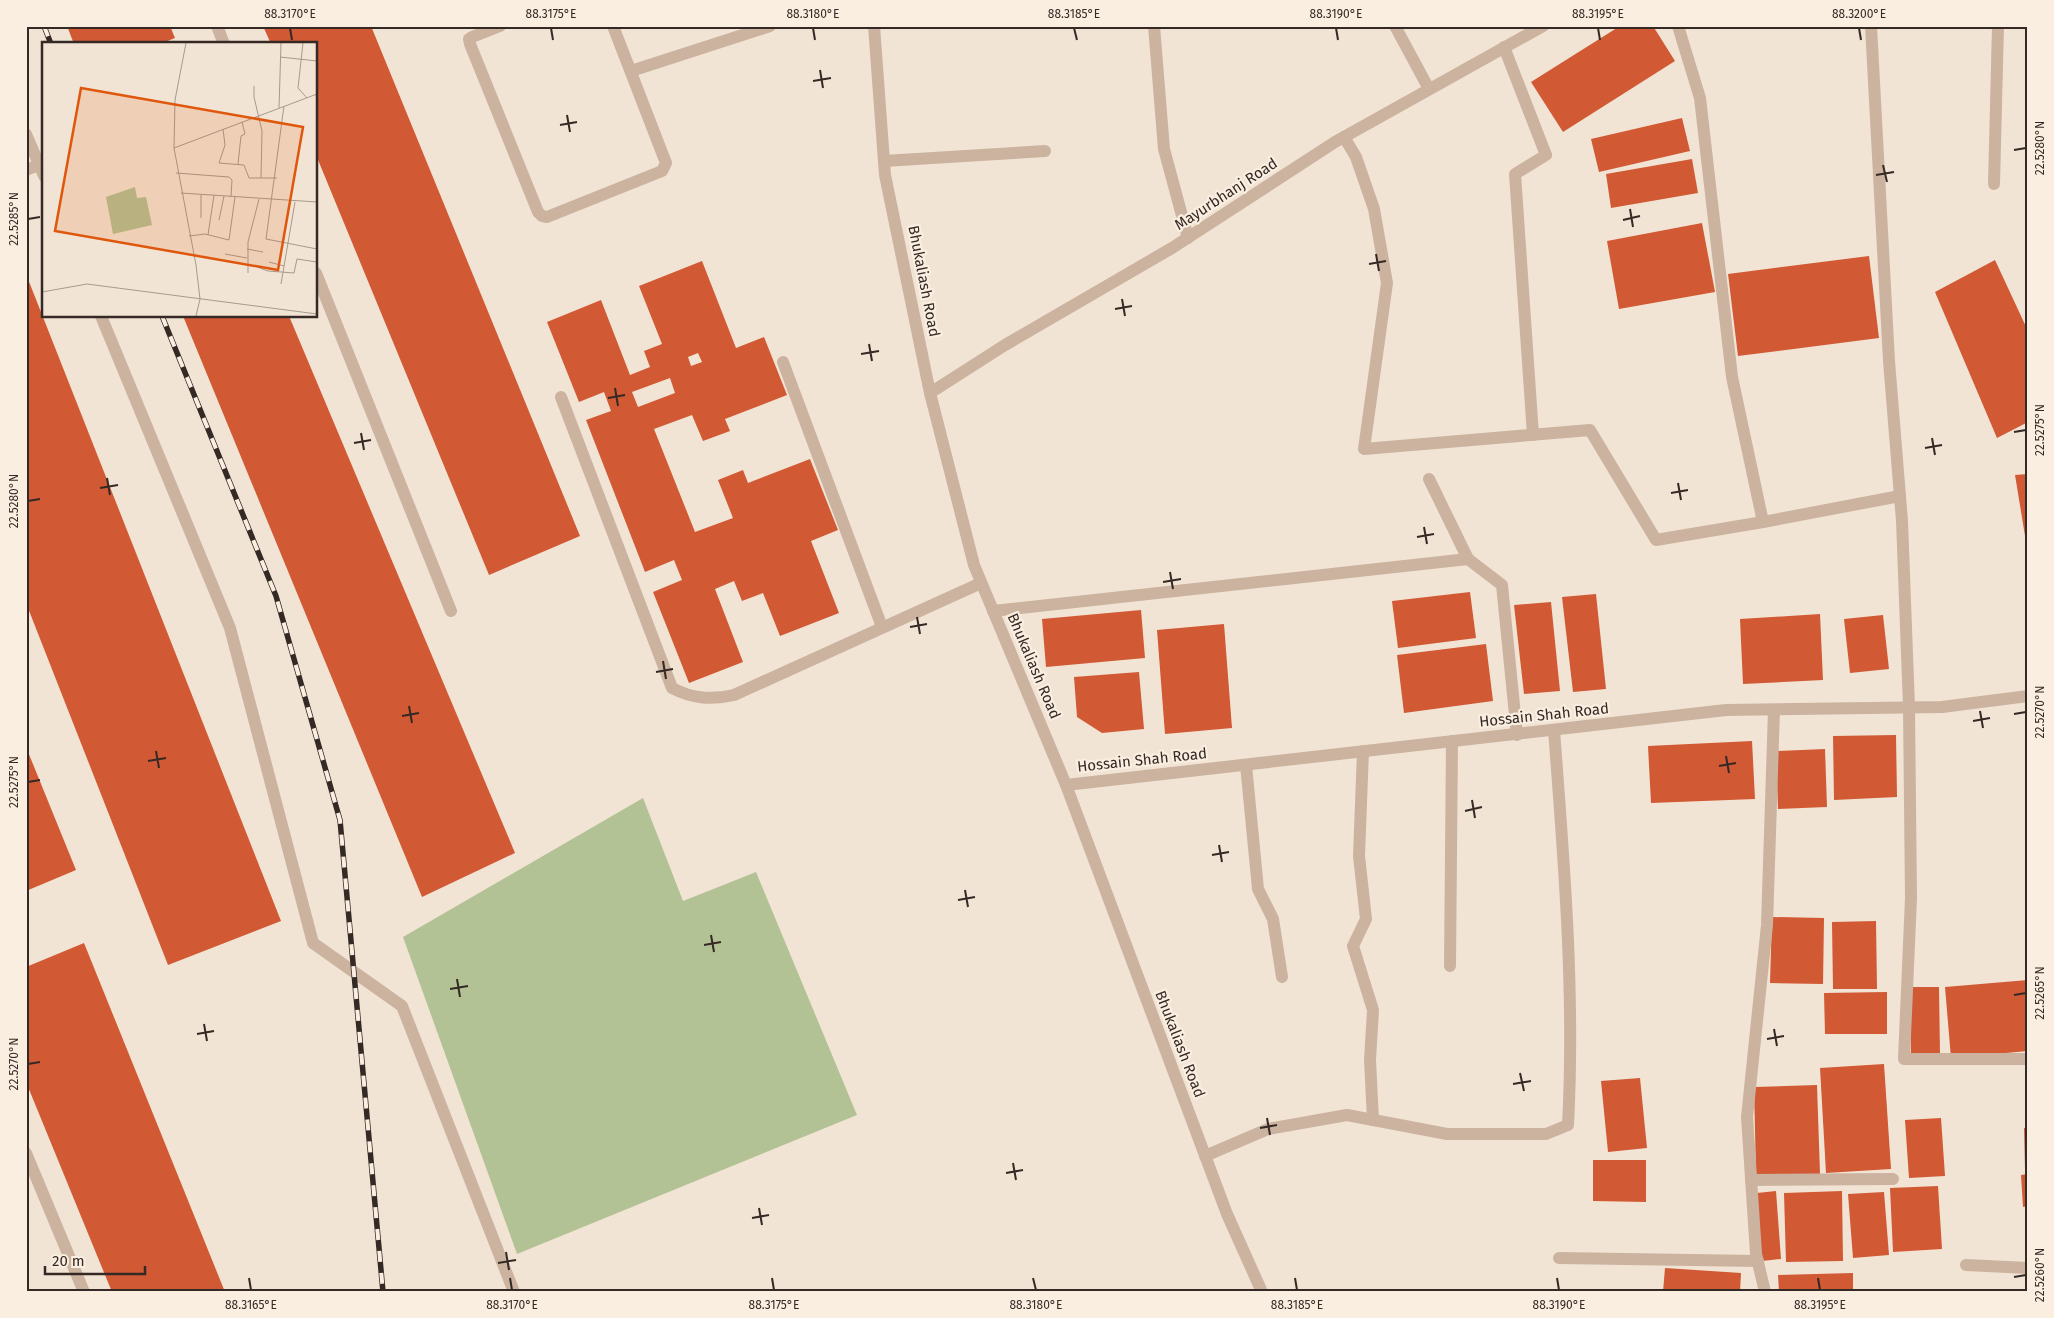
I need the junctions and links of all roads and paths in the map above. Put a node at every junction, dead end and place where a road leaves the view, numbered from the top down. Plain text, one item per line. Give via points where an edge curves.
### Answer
1 (217, 26) edge
2 (500, 26) edge
3 (613, 26) edge
4 (770, 26) edge
5 (874, 26) edge
6 (1154, 26) edge
7 (1395, 26) edge
8 (1543, 26) edge
9 (1678, 26) edge
10 (1871, 26) edge
11 (1998, 26) edge
12 (223, 42) edge
13 (1504, 47) junction
14 (631, 70) junction
15 (1429, 89) junction
16 (26, 134) edge
17 (1344, 137) junction
18 (1045, 151) dead end
19 (884, 161) junction
20 (26, 170) edge
21 (42, 171) edge
22 (1994, 184) dead end
23 (1188, 238) junction
24 (318, 278) edge
25 (102, 318) edge
26 (783, 362) dead end
27 (930, 393) junction
28 (561, 397) dead end
29 (1533, 435) junction
30 (1429, 479) dead end
31 (1900, 496) junction
32 (1764, 522) junction
33 (1468, 559) junction
34 (981, 583) junction
35 (451, 611) dead end
36 (993, 611) junction
37 (882, 627) junction
38 (2028, 696) edge
39 (1909, 708) junction
40 (1774, 710) junction
41 (1554, 730) junction
42 (1517, 735) junction
43 (1452, 741) junction
44 (1363, 751) junction
45 (1246, 765) junction
46 (1066, 785) junction
47 (1450, 966) dead end
48 (1282, 977) dead end
49 (2028, 1059) edge
50 (1373, 1120) junction
51 (26, 1153) edge
52 (1205, 1156) junction
53 (1893, 1179) dead end
54 (1751, 1180) junction
55 (1559, 1258) dead end
56 (1758, 1261) junction
57 (1966, 1265) dead end
58 (2028, 1268) edge
59 (84, 1292) edge
60 (514, 1292) edge
61 (1262, 1292) edge
62 (1765, 1292) edge

1 - 12 street
2 - 14 street via 472,37 470,44 542,216 547,217 662,172 665,168
3 - 14 street
4 - 14 street
5 - 19 street, Bhukaliash Road
6 - 23 street via 1164,150
7 - 15 street
8 - 13 street, Mayurbhanj Road
9 - 32 street via 1700,98 1732,377
10 - 31 street via 1889,361
11 - 22 street
13 - 15 street, Mayurbhanj Road
13 - 29 street via 1546,155 1515,174
15 - 17 street, Mayurbhanj Road
16 - 21 street
17 - 23 street, Mayurbhanj Road
17 - 29 street via 1356,157 1374,209 1387,283 1364,449
18 - 19 street
19 - 27 street, Bhukaliash Road
20 - 21 street
23 - 27 street, Mayurbhanj Road via 1005,345
24 - 35 street
25 - 60 street via 230,628 313,943 402,1006
26 - 37 street
27 - 34 street, Bhukaliash Road
28 - 37 street via 672,688 701,699 734,696
29 - 32 street via 1590,430 1656,540
30 - 33 street
31 - 32 street
31 - 39 street
33 - 36 street
33 - 42 street via 1502,585
34 - 36 street, Bhukaliash Road
34 - 37 street
36 - 46 street, Bhukaliash Road
38 - 39 street, Hossain Shah Road
39 - 40 street, Hossain Shah Road
39 - 49 street via 1911,898 1904,1059
40 - 41 street, Hossain Shah Road via 1726,710
40 - 54 street via 1767,925 1747,1117
41 - 42 street, Hossain Shah Road
41 - 50 street via 1568,920 1571,1070 1568,1125 1546,1134 1447,1134
42 - 43 street, Hossain Shah Road
43 - 44 street, Hossain Shah Road
43 - 47 street
44 - 45 street, Hossain Shah Road
44 - 50 street via 1359,856 1366,919 1353,946 1373,1010 1370,1060
45 - 46 street, Hossain Shah Road
45 - 48 street via 1258,889 1273,919
46 - 52 street, Bhukaliash Road
50 - 52 street via 1347,1115 1268,1129
51 - 59 street
52 - 61 street, Bhukaliash Road
53 - 54 street
54 - 56 street
55 - 56 street
56 - 62 street
57 - 58 street

